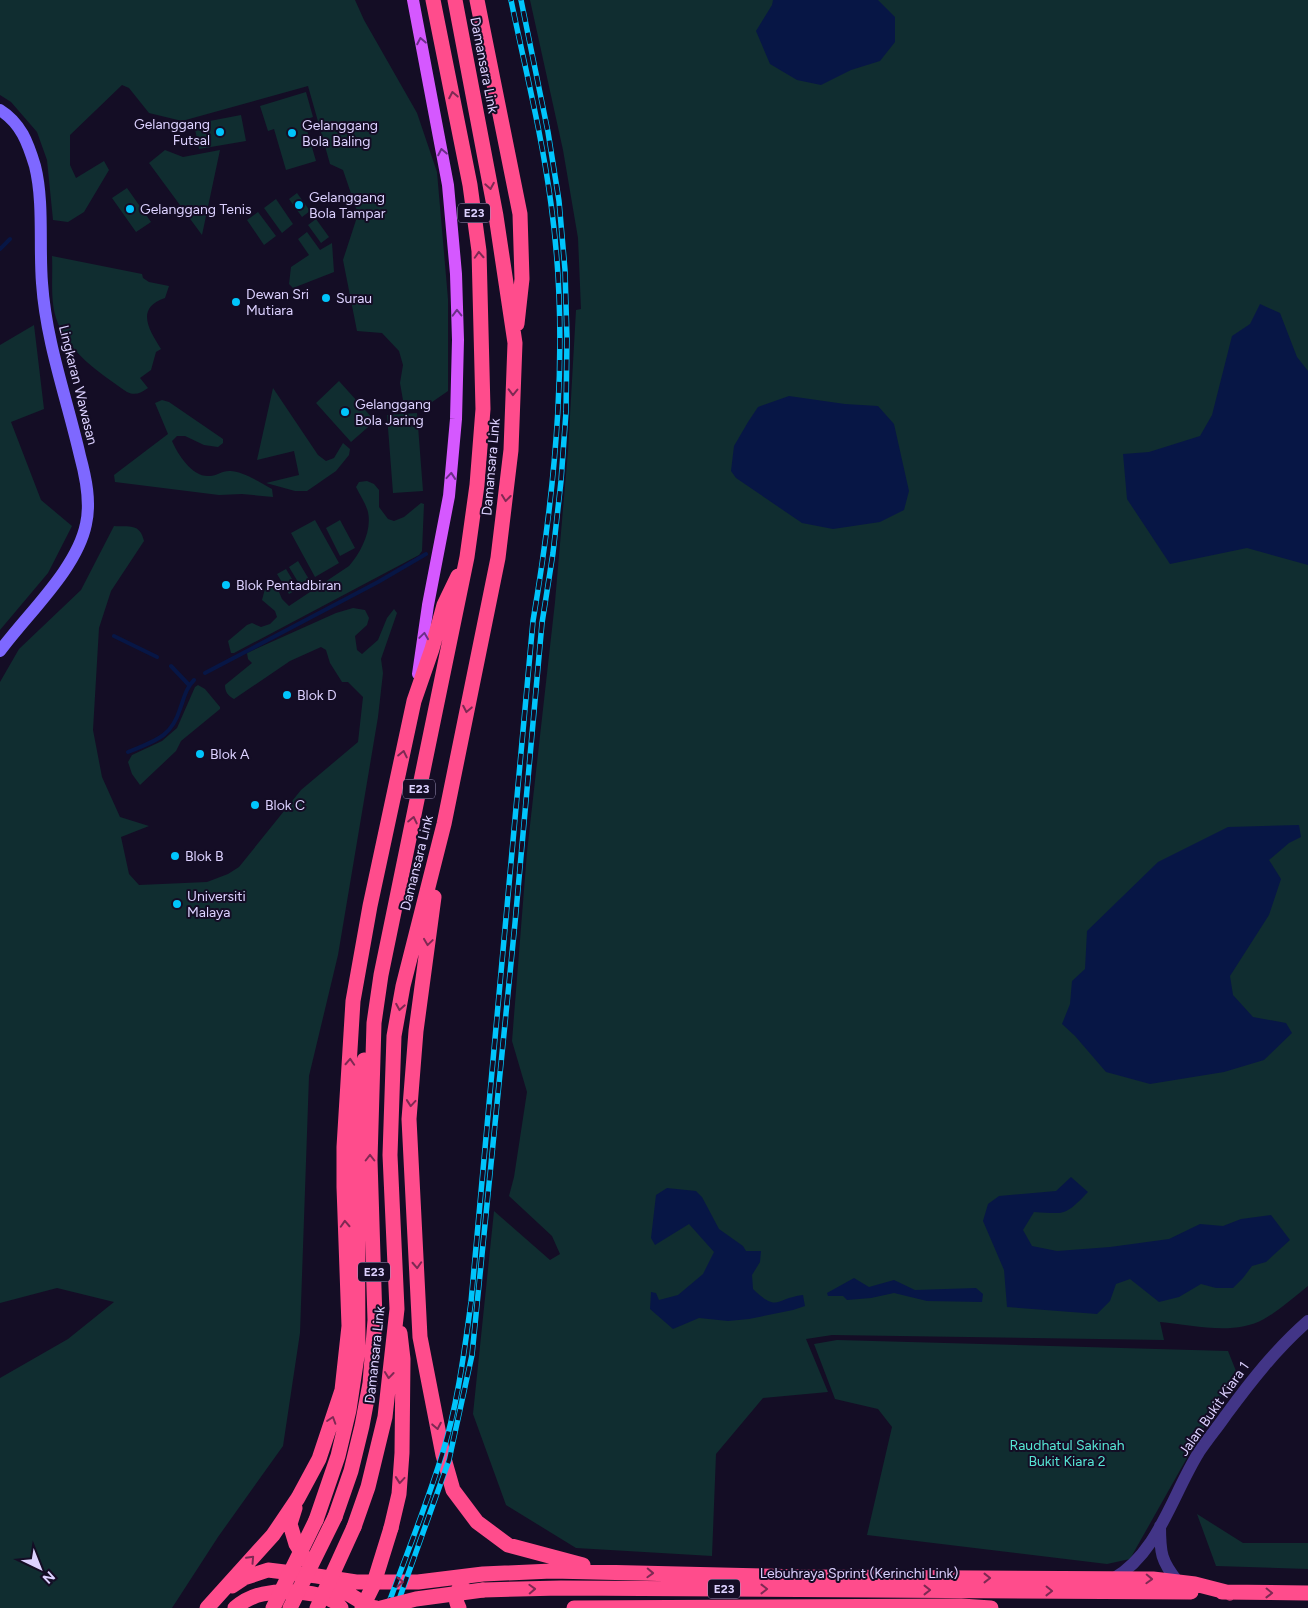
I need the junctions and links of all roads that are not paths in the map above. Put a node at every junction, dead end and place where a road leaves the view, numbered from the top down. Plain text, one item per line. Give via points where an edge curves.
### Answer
1 (433, 0) edge
2 (455, 0) edge
3 (477, 0) edge
4 (413, 2) edge
5 (0, 110) edge
6 (514, 343) junction
7 (467, 557) junction
8 (0, 651) edge
9 (414, 701) junction
10 (444, 824) junction
11 (374, 1023) junction
12 (346, 1123) junction
13 (356, 1189) junction
14 (397, 1309) junction
15 (1308, 1321) edge
16 (298, 1498) junction
17 (1160, 1526) junction
18 (614, 1572) junction
19 (483, 1574) junction
20 (317, 1576) junction
21 (1113, 1579) junction
22 (1178, 1582) junction
23 (1230, 1593) junction
24 (1308, 1593) edge
25 (208, 1608) edge
26 (235, 1608) edge
27 (273, 1608) edge
28 (290, 1608) edge
29 (317, 1608) edge
30 (341, 1608) edge
31 (362, 1608) edge
32 (376, 1608) edge
33 (381, 1608) edge
34 (459, 1608) edge
35 (574, 1608) edge
36 (991, 1608) edge

7 -> 1 highway, Damansara Link / E23 via 477,485 482,409 479,251 470,185
2 -> 6 highway, Damansara Link / E23 via 496,216
3 - 6 highway via 520,214 522,279
9 -> 4 main road via 449,496 458,340 449,195
5 - 8 street, Lingkaran Wawasan via 17,124 27,140 35,169 45,312 83,466 88,504 86,524 76,552 60,577
6 -> 10 highway, Damansara Link / E23 via 511,450 498,558
7 - 9 highway via 444,605
11 -> 7 highway, Damansara Link / E23 via 383,965
12 -> 9 highway via 353,1001
10 -> 14 highway, Damansara Link / E23 via 394,1036 390,1154
10 -> 18 highway via 416,1031 409,1119 420,1337 443,1455 453,1490 477,1522 508,1545
11 - 13 highway via 364,1060 357,1126
28 -> 11 highway, Damansara Link / E23, bridge via 335,1517 351,1471 370,1383 375,1320 370,1160
12 - 13 highway
16 -> 12 highway via 319,1459 342,1390 349,1326 344,1185
13 - 27 highway, bridge via 358,1350 349,1410 338,1456 316,1520
14 -> 29 highway, Damansara Link / E23, bridge via 385,1417 368,1486 354,1527
14 -> 31 highway, bridge via 403,1359 399,1494 373,1586
15 - 17 street, Jalan Bukit Kiara 1 via 1254,1377 1199,1452
16 - 20 highway via 290,1524 296,1544
25 -> 16 highway via 273,1535
17 - 21 street, Jalan Bukit Kiara 1 via 1135,1563
17 - 22 street, Jalan Bukit Kiara 1 via 1164,1562
18 - 19 highway
18 -> 21 highway
20 -> 19 highway via 356,1582 418,1582
19 - 34 highway via 463,1582 456,1592
20 - 25 highway via 268,1570 244,1578
20 - 32 highway
21 -> 22 highway
22 - 23 highway
23 -> 24 highway, Lebuhraya Sprint (Kerinchi Link) / E23
33 -> 23 highway, Lebuhraya Sprint (Kerinchi Link) / E23, bridge via 416,1599 483,1590 541,1588
26 - 30 highway via 262,1594 281,1591 322,1596 338,1603
35 - 36 highway, E23

